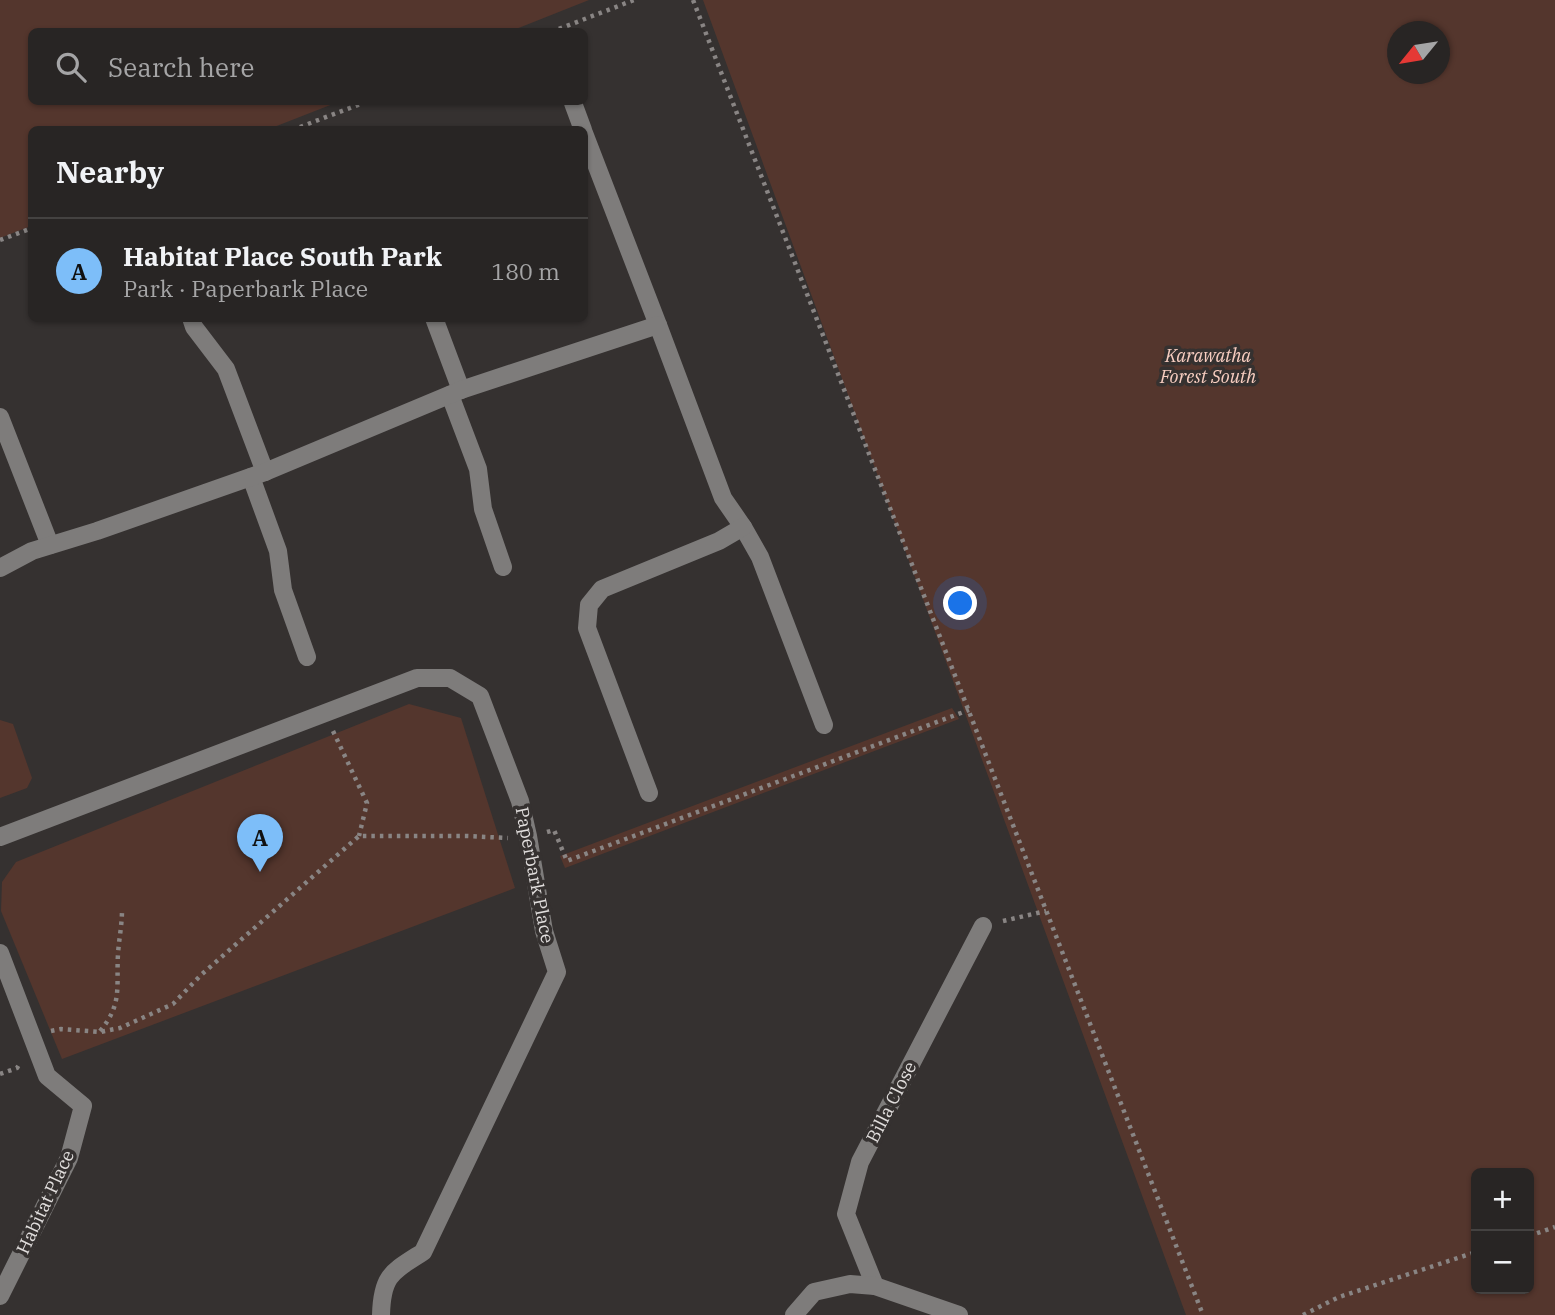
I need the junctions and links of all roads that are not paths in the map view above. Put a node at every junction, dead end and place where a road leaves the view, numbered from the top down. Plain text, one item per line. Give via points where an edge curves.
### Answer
1 (574, 105) edge
2 (582, 126) edge
3 (588, 141) edge
4 (192, 322) edge
5 (435, 322) edge
6 (658, 324) junction
7 (455, 392) junction
8 (0, 417) edge
9 (258, 474) junction
10 (743, 527) junction
11 (50, 545) junction
12 (0, 568) edge
13 (503, 568) dead end
14 (307, 657) dead end
15 (824, 725) dead end
16 (649, 793) dead end
17 (0, 837) edge
18 (983, 926) road end
19 (0, 953) edge
20 (874, 1286) junction
21 (0, 1296) edge
22 (381, 1315) edge
23 (794, 1315) edge
24 (959, 1315) edge

1 - 2 street
3 - 6 street
4 - 9 street via 226,369
5 - 7 street
6 - 7 street
6 - 10 street via 723,498
7 - 9 street
7 - 13 street via 478,468 483,509
8 - 11 street
9 - 11 street
9 - 14 street via 283,590
10 - 15 street via 760,557
10 - 16 street via 602,589 589,605 587,628
11 - 12 street
17 - 22 street, Paperbark Place via 417,678 450,678 480,696 520,801 544,931 557,972 423,1252 391,1272
18 - 20 street, Billa Close via 860,1162 846,1214
19 - 21 street, Habitat Place via 47,1076 83,1106 69,1157
20 - 23 street via 850,1284 814,1292
20 - 24 street

